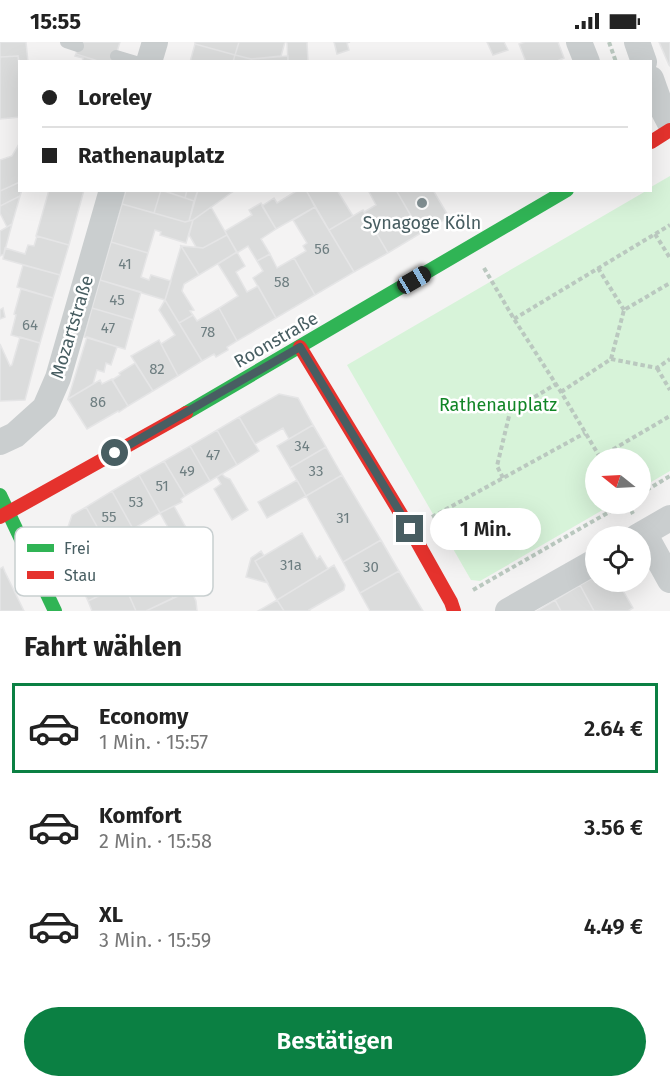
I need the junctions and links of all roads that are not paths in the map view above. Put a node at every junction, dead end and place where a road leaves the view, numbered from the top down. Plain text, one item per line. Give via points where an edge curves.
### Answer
1 (155, 42) edge
2 (579, 42) edge
3 (637, 42) edge
4 (116, 56) dead end
5 (129, 60) edge
6 (150, 60) edge
7 (586, 60) edge
8 (643, 60) edge
9 (652, 82) edge
10 (670, 123) edge
11 (670, 130) edge
12 (652, 141) edge
13 (111, 192) edge
14 (564, 192) edge
15 (300, 347) junction
16 (0, 442) edge
17 (2, 508) edge
18 (670, 518) edge
19 (651, 529) edge
20 (15, 533) edge
21 (651, 551) edge
22 (585, 567) edge
23 (670, 580) edge
24 (47, 596) edge
25 (453, 606) edge
26 (55, 611) edge
27 (508, 611) edge

1 - 6 street
2 - 7 street
3 - 8 street
4 - 5 lane
9 - 10 street
11 - 12 main road
13 - 16 street, Mozartstraße via 58,378 45,408 15,435
14 - 15 main road, Roonstraße
15 - 17 main road, Roonstraße via 192,410
15 - 25 main road
17 - 20 main road
18 - 19 street
21 - 23 street
22 - 27 street
24 - 26 main road

